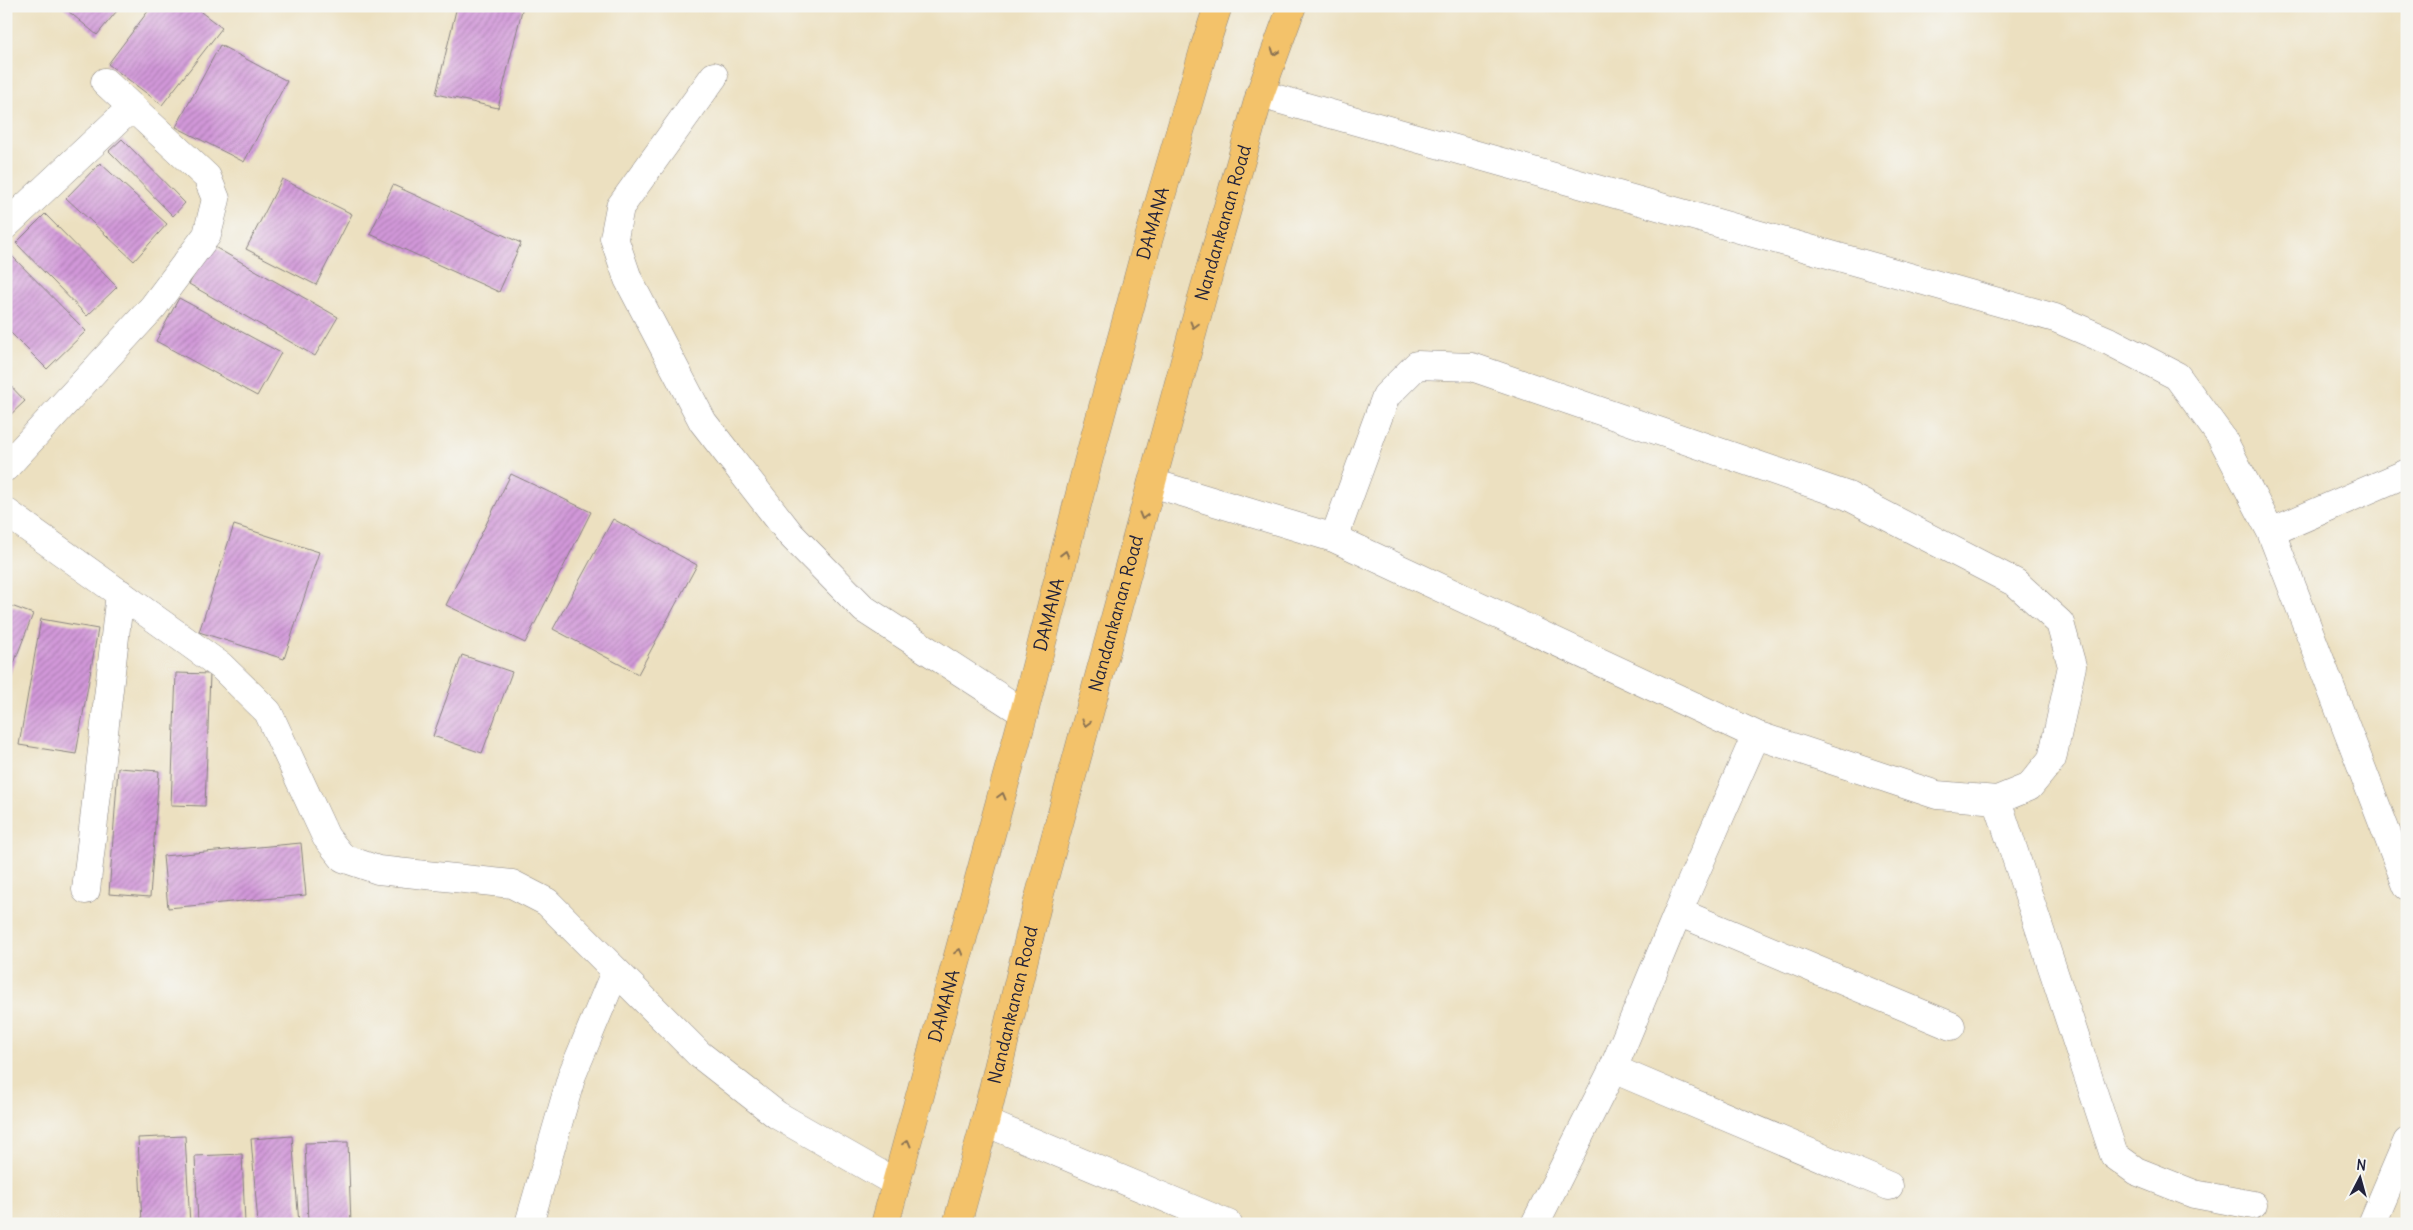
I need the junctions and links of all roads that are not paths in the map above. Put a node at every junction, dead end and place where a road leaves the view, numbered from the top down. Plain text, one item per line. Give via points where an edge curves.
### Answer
1 (1218, 6) edge
2 (1292, 6) edge
3 (714, 76) dead end
4 (105, 82) dead end
5 (1260, 94) junction
6 (132, 107) junction
7 (6, 225) edge
8 (6, 467) edge
9 (2407, 474) edge
10 (1152, 483) junction
11 (6, 512) edge
12 (2271, 532) junction
13 (1334, 538) junction
14 (120, 593) junction
15 (1024, 713) junction
16 (1756, 736) junction
17 (1998, 800) junction
18 (2407, 886) edge
19 (86, 890) dead end
20 (1678, 912) junction
21 (615, 972) junction
22 (1951, 1026) dead end
23 (1613, 1069) junction
24 (985, 1122) junction
25 (2407, 1142) edge
26 (896, 1184) junction
27 (1889, 1186) dead end
28 (2253, 1205) dead end
29 (529, 1224) edge
30 (885, 1224) edge
31 (957, 1224) edge
32 (1228, 1224) edge
33 (1535, 1224) edge
34 (2372, 1224) edge

15 -> 1 main road, DAMANA via 1148,241
2 -> 5 main road, Nandankanan Road
3 - 15 street via 620,207 614,238 628,279 703,422 790,535 864,609
4 - 6 street
5 -> 10 main road, Nandankanan Road
5 - 12 street via 2055,318 2112,342 2177,376 2222,438
6 - 7 street
6 - 8 street via 207,177 216,199 206,235 153,307
9 - 12 street
10 - 13 street
10 -> 24 main road, Nandankanan Road via 1038,901
11 - 14 street
12 - 18 street
13 - 16 street
13 - 17 street via 1386,396 1417,365 1472,367 1848,496 2016,583 2060,623 2072,666 2052,759 2029,788
14 - 19 street
14 - 21 street via 221,666 268,712 326,837 343,858 378,870 512,884 547,902
26 -> 15 main road, DAMANA
16 - 17 street via 1937,795
16 - 20 street
17 - 28 street via 2114,1155 2136,1172 2194,1194
20 - 22 street
20 - 23 street
21 - 26 street via 699,1054 777,1115
21 - 29 street via 572,1075
23 - 27 street
23 - 33 street
24 - 31 main road, Nandankanan Road
24 - 32 street
25 - 34 street
26 - 30 main road, DAMANA

